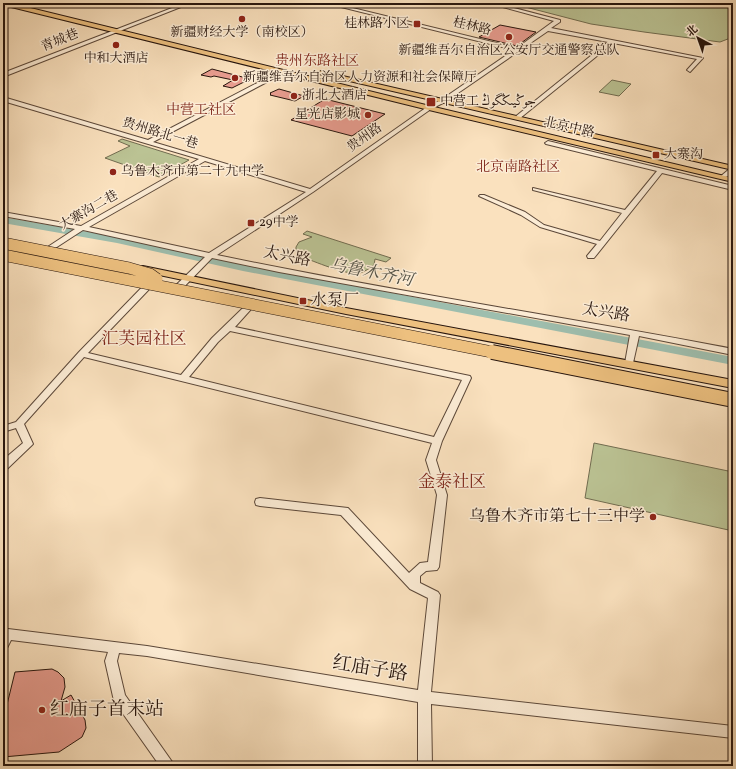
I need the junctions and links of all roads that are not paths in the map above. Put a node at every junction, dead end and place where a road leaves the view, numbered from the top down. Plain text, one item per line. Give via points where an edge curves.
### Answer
1 (3, 3) edge
2 (189, 3) edge
3 (327, 3) edge
4 (490, 3) edge
5 (35, 4) edge
6 (24, 6) edge
7 (125, 27) junction
8 (547, 29) junction
9 (116, 31) junction
10 (611, 42) junction
11 (518, 50) junction
12 (690, 70) dead end
13 (284, 71) junction
14 (3, 75) edge
15 (3, 99) edge
16 (443, 101) junction
17 (429, 108) junction
18 (517, 118) junction
19 (149, 142) junction
20 (548, 142) dead end
21 (204, 159) junction
22 (733, 159) edge
23 (732, 168) edge
24 (661, 170) junction
25 (723, 177) junction
26 (733, 180) edge
27 (733, 188) edge
28 (535, 189) dead end
29 (311, 191) junction
30 (482, 196) dead end
31 (626, 212) junction
32 (3, 214) edge
33 (77, 231) junction
34 (3, 243) edge
35 (600, 244) junction
36 (3, 249) edge
37 (46, 251) junction
38 (210, 256) junction
39 (591, 256) dead end
40 (3, 257) edge
41 (3, 261) edge
42 (31, 263) junction
43 (61, 267) junction
44 (187, 278) junction
45 (156, 279) junction
46 (175, 291) junction
47 (249, 307) junction
48 (229, 328) junction
49 (634, 337) junction
50 (733, 352) edge
51 (82, 354) junction
52 (629, 363) junction
53 (182, 379) junction
54 (733, 384) edge
55 (733, 393) edge
56 (733, 400) edge
57 (733, 407) edge
58 (19, 424) junction
59 (3, 429) edge
60 (438, 441) junction
61 (3, 466) edge
62 (260, 502) dead end
63 (414, 586) junction
64 (5, 637) edge
65 (115, 647) junction
66 (424, 697) junction
67 (733, 732) edge
68 (168, 766) edge
69 (424, 766) edge

1 - 6 main road, 北京中路
2 - 7 street, 青城巷
3 - 11 street, 桂林路
4 - 8 street, 贵州路 via 558,21
5 - 6 main road, 北京中路
5 - 7 main road, 北京中路
6 - 9 main road, 北京中路
7 - 9 street, 青城巷
7 - 16 main road, 北京中路
8 - 10 street
8 - 11 street, 贵州路
9 - 13 main road, 北京中路
9 - 14 street, 青城巷
10 - 12 street via 701,58
10 - 18 street
11 - 16 street, 贵州路
13 - 17 main road, 北京中路
13 - 19 street
15 - 19 street, 贵州路北一巷
16 - 17 street, 贵州路
16 - 18 main road, 北京中路
17 - 25 main road, 北京中路
17 - 29 street, 贵州路
18 - 23 main road, 北京中路
19 - 21 street, 贵州路北一巷
20 - 24 street
21 - 29 street, 贵州路北一巷
21 - 33 street, 大寨沟二巷
22 - 23 street
23 - 25 street
24 - 27 street
24 - 31 street
25 - 26 main road, 北京中路
28 - 31 street
29 - 38 street, 贵州路
30 - 35 street via 528,216 542,226
31 - 35 street
32 - 33 street, 太兴路
33 - 37 street, 大寨沟二巷
33 - 38 street, 太兴路
34 - 37 main road
34 - 45 highway, bridge via 129,268 150,274
35 - 39 street
36 - 45 highway
37 - 42 street, 大寨沟二巷
37 - 45 main road
38 - 44 street, 贵州路
38 - 49 street, 太兴路
40 - 42 main road
40 - 43 highway, bridge
41 - 43 highway, bridge
42 - 45 main road
43 - 56 highway, bridge
44 - 45 main road
44 - 46 street, 贵州路
44 - 52 main road via 346,311
45 - 46 main road
45 - 51 street
45 - 55 highway
46 - 47 main road
47 - 48 street
47 - 57 main road
48 - 53 street via 214,340
48 - 60 street via 467,378
49 - 50 street, 太兴路
49 - 52 street
51 - 53 street
51 - 58 street
52 - 54 main road
53 - 60 street
58 - 59 street
58 - 61 street via 28,444
60 - 63 street via 431,460 442,495 433,567 424,566 414,574
62 - 63 street via 344,511
63 - 66 street via 434,595
64 - 65 street, 红庙子路
65 - 66 street, 红庙子路
65 - 68 street via 111,661 119,697
66 - 67 street, 红庙子路
66 - 69 street

